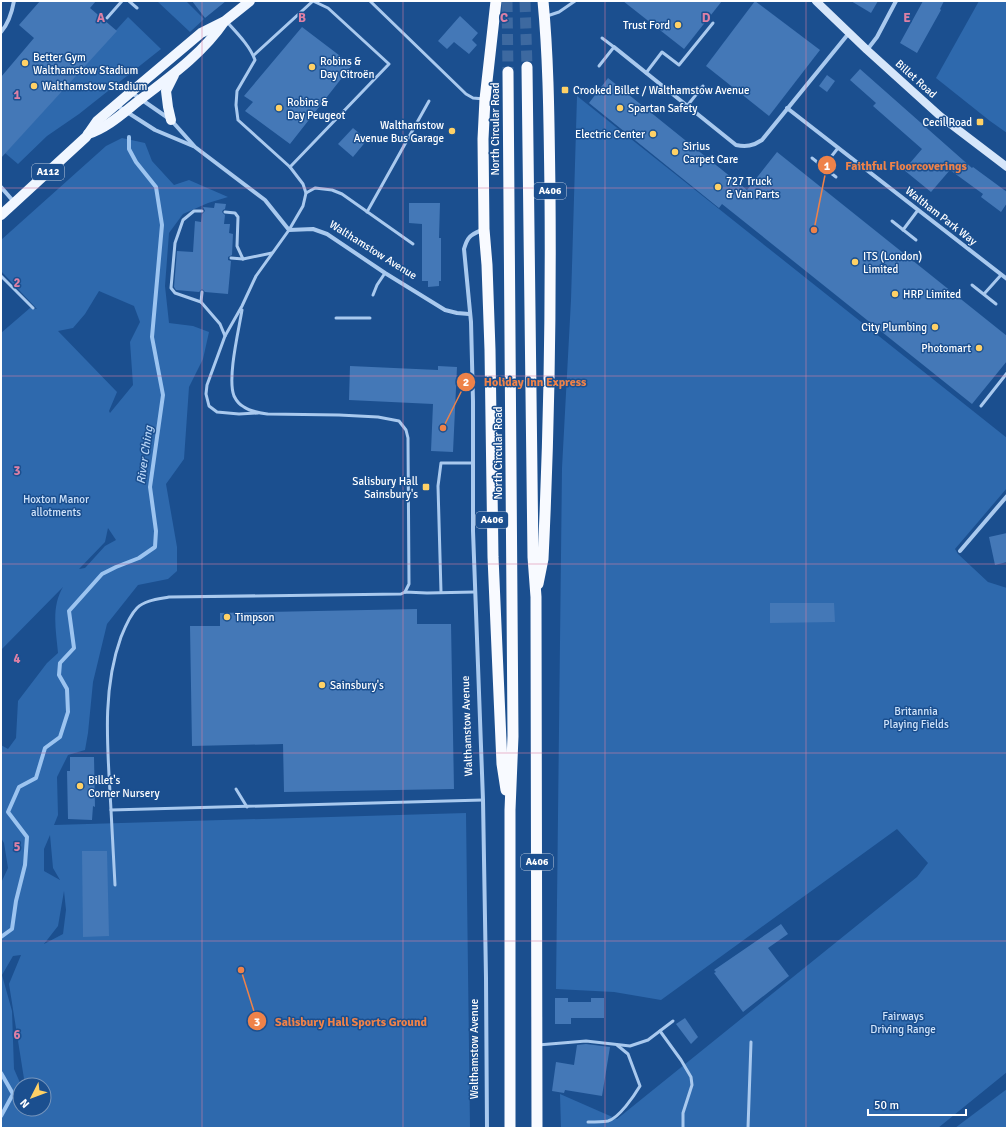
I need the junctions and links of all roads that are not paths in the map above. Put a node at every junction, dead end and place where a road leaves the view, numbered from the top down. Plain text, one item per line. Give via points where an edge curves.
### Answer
1 (14, 1) edge
2 (122, 1) edge
3 (129, 1) edge
4 (250, 1) edge
5 (370, 1) edge
6 (496, 1) edge
7 (543, 1) edge
8 (575, 1) edge
9 (816, 1) edge
10 (896, 1) edge
11 (137, 8) dead end
12 (544, 17) junction
13 (107, 18) dead end
14 (225, 21) junction
15 (714, 23) dead end
16 (1, 32) edge
17 (849, 34) junction
18 (602, 38) dead end
19 (614, 47) junction
20 (867, 50) junction
21 (254, 55) junction
22 (599, 66) dead end
23 (527, 68) tunnel mouth
24 (176, 71) junction
25 (508, 72) tunnel mouth
26 (646, 73) junction
27 (703, 86) dead end
28 (131, 92) junction
29 (141, 99) junction
30 (485, 99) junction
31 (428, 101) dead end
32 (116, 105) junction
33 (687, 106) junction
34 (787, 108) junction
35 (125, 111) junction
36 (171, 120) junction
37 (88, 134) junction
38 (195, 147) junction
39 (838, 148) junction
40 (812, 158) dead end
41 (290, 167) junction
42 (824, 167) junction
43 (1007, 167) edge
44 (836, 177) dead end
45 (1, 187) edge
46 (306, 193) junction
47 (14, 202) junction
48 (918, 210) junction
49 (202, 211) dead end
50 (225, 212) dead end
51 (367, 212) junction
52 (1, 215) edge
53 (892, 221) dead end
54 (484, 229) junction
55 (289, 230) junction
56 (903, 230) junction
57 (916, 240) dead end
58 (413, 244) dead end
59 (272, 253) junction
60 (231, 258) dead end
61 (243, 259) junction
62 (385, 273) junction
63 (1001, 275) junction
64 (1, 276) edge
65 (1007, 279) edge
66 (972, 285) dead end
67 (202, 292) dead end
68 (984, 294) junction
69 (373, 295) dead end
70 (201, 302) junction
71 (996, 304) dead end
72 (242, 306) junction
73 (33, 308) dead end
74 (469, 314) junction
75 (336, 318) dead end
76 (370, 318) dead end
77 (226, 336) junction
78 (1007, 373) edge
79 (981, 406) dead end
80 (258, 413) junction
81 (473, 463) junction
82 (1007, 496) edge
83 (960, 551) dead end
84 (405, 592) junction
85 (441, 592) junction
86 (475, 592) junction
87 (536, 597) junction
88 (236, 789) dead end
89 (483, 800) junction
90 (247, 807) junction
91 (111, 810) junction
92 (510, 810) junction
93 (115, 885) dead end
94 (673, 1021) dead end
95 (660, 1031) junction
96 (751, 1042) dead end
97 (537, 1045) junction
98 (617, 1045) junction
99 (588, 1122) dead end
100 (487, 1128) edge
101 (510, 1128) edge
102 (537, 1128) edge
103 (683, 1128) edge
104 (748, 1128) edge

1 - 16 street via 5,28
2 - 13 lane
3 - 11 lane
4 - 14 main road, A112
5 - 30 lane via 466,94 473,98
6 - 30 highway, A406
7 - 12 highway, A406
8 - 12 lane via 559,12
9 - 17 main road, Billet Road
10 - 20 street
12 - 87 highway, A406 via 548,78 550,382 543,559
14 - 21 lane
14 - 24 main road, A112 via 208,44
14 - 28 main road, A112 via 179,47
15 - 26 lane via 679,65 662,52
17 - 20 main road, Billet Road
17 - 34 street
18 - 19 lane
19 - 22 lane
19 - 26 street
20 - 43 main road, Billet Road via 940,116
21 - 41 lane via 255,60 237,91 238,120
21 - 41 lane via 313,1 328,8 389,64
23 - 87 highway, A406 via 533,557
24 - 29 main road, A112
24 - 36 main road via 166,91
25 - 92 highway, North Circular Road / A406 via 513,728
26 - 33 street
27 - 33 lane
28 - 29 street
28 - 32 main road, A112
29 - 35 main road, A112
29 - 36 street
30 - 54 highway, A406
31 - 51 lane
32 - 35 street
32 - 37 main road, A112 via 97,120
33 - 34 street via 736,145 745,147 762,140
34 - 39 street, Waltham Park Way
35 - 37 main road, A112 via 104,128
35 - 38 street via 155,130
36 - 38 street
37 - 47 main road, A112
38 - 55 street via 265,200
39 - 42 lane
39 - 48 street, Waltham Park Way
40 - 42 lane
41 - 46 lane via 303,184
42 - 44 lane
45 - 47 street
46 - 51 lane via 316,188 337,192
46 - 55 lane via 303,206
47 - 52 main road, A112
48 - 56 lane
48 - 63 street, Waltham Park Way
49 - 70 lane via 194,211 183,220 175,243 172,288 175,293
50 - 61 lane via 235,213 238,217 237,246
51 - 58 lane
53 - 56 lane
54 - 74 street via 471,235 464,249
54 - 92 highway, A406 via 490,343 493,557 501,756
55 - 59 lane
55 - 62 street, Walthamstow Avenue via 313,229 327,234
56 - 57 lane
59 - 61 lane
59 - 72 lane via 256,276
60 - 61 lane
62 - 69 lane
62 - 74 street, Walthamstow Avenue via 445,310
63 - 65 street, Waltham Park Way
63 - 68 lane
64 - 73 lane
66 - 68 lane
67 - 70 lane
68 - 71 lane
70 - 77 lane via 220,324
72 - 77 lane
72 - 80 lane via 233,365 233,392 245,408
74 - 81 street, Walthamstow Avenue
75 - 76 lane
77 - 80 lane via 208,385 207,402 212,409 223,414
78 - 79 lane
80 - 84 lane via 378,417 399,421 406,430 408,444 409,584
81 - 85 lane via 441,463 438,486
81 - 86 street, Walthamstow Avenue
82 - 83 street
84 - 85 lane
84 - 91 lane via 169,597 153,600 138,607 128,620 116,651 109,691 107,721
85 - 86 lane
86 - 89 street, Walthamstow Avenue
87 - 97 highway, A406
88 - 90 lane
89 - 90 lane
89 - 100 street, Walthamstow Avenue
90 - 91 lane
91 - 93 lane
92 - 101 highway, A406
94 - 95 lane
95 - 98 lane via 648,1040 630,1046
95 - 103 lane via 691,1077 692,1085 684,1113
96 - 104 lane
97 - 98 lane via 586,1041
97 - 102 highway, A406
98 - 99 lane via 628,1054 640,1086 632,1099 609,1121

